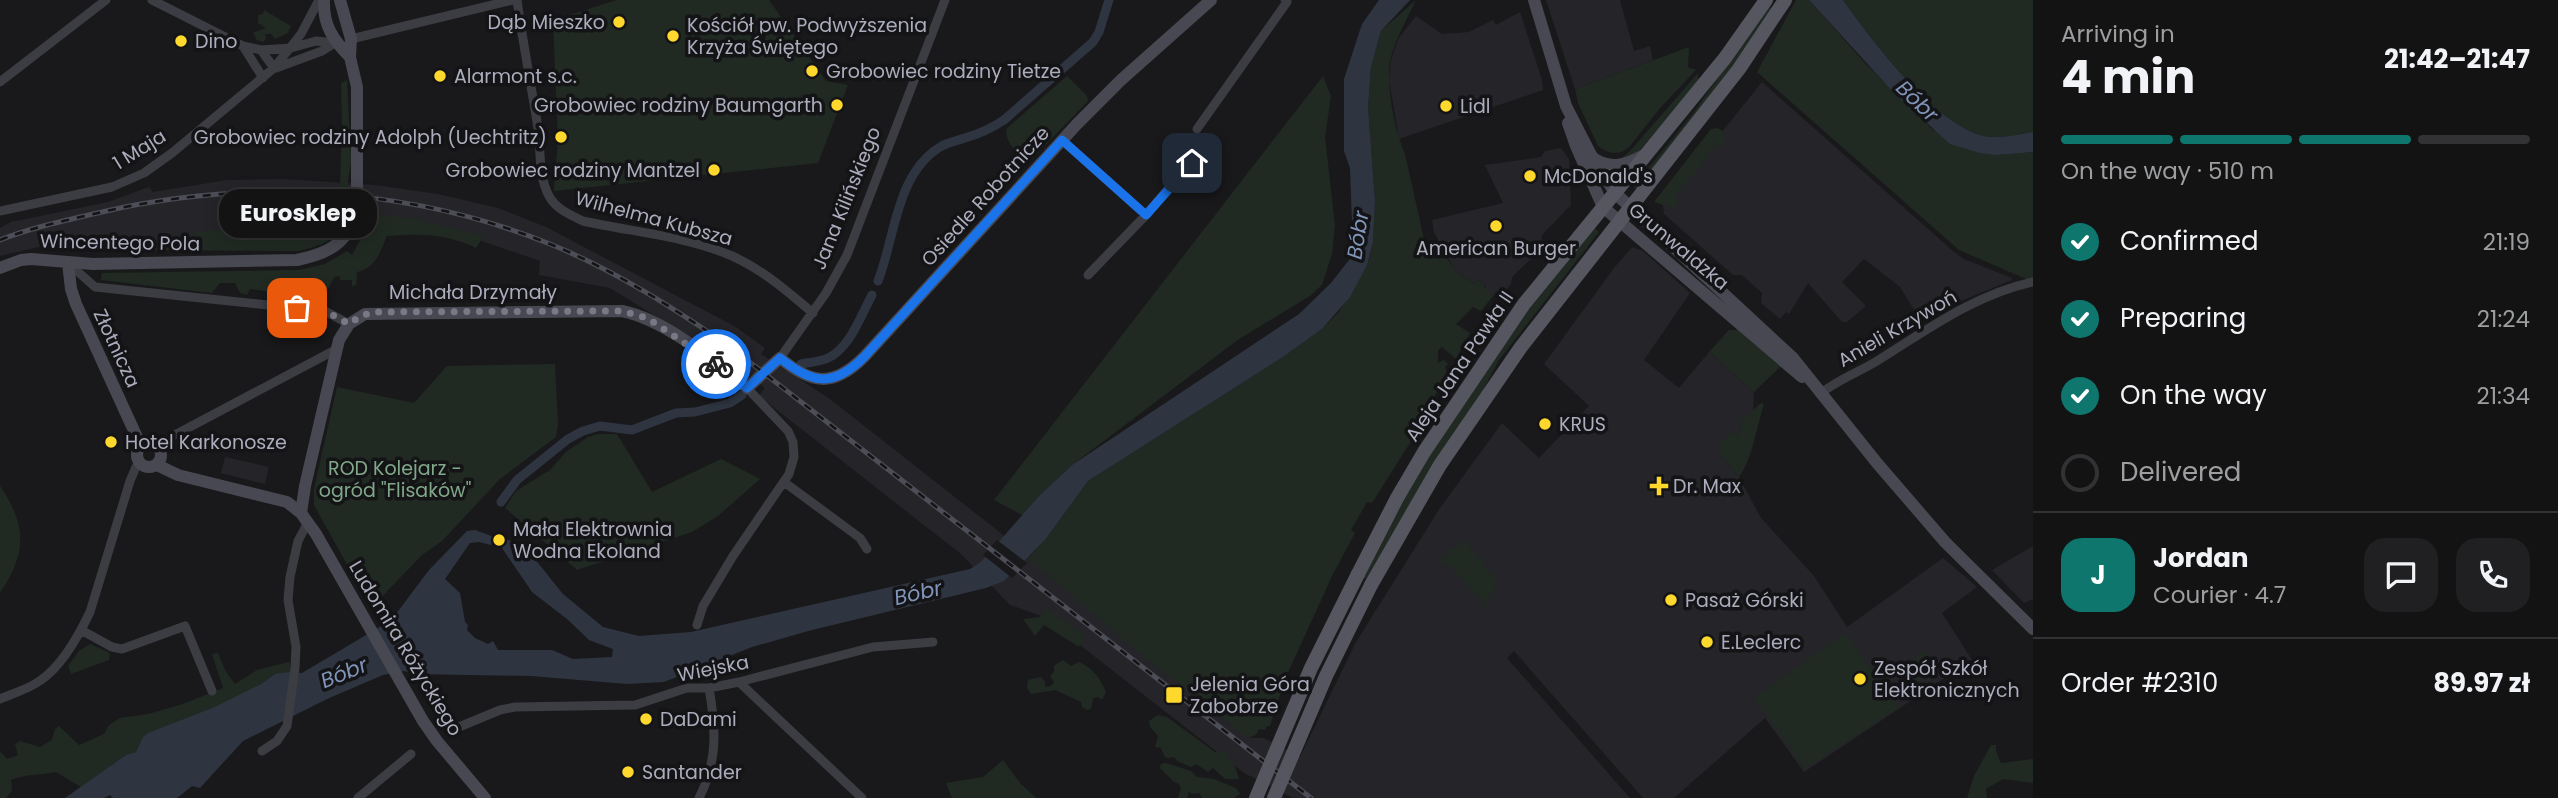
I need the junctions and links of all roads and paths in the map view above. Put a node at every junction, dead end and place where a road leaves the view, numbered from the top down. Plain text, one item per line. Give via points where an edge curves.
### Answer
1 (106, 0) edge
2 (152, 0) edge
3 (321, 0) edge
4 (340, 0) edge
5 (515, 0) edge
6 (945, 0) edge
7 (1212, 0) edge
8 (1534, 0) edge
9 (1785, 0) edge
10 (1287, 1) edge
11 (1766, 1) edge
12 (478, 4) edge
13 (351, 39) junction
14 (335, 43) junction
15 (243, 46) junction
16 (291, 48) junction
17 (261, 50) junction
18 (350, 57) junction
19 (274, 68) junction
20 (263, 78) junction
21 (0, 82) edge
22 (1566, 106) junction
23 (1197, 129) dead end
24 (1062, 140) junction
25 (1651, 151) junction
26 (1197, 155) dead end
27 (1592, 158) junction
28 (1615, 193) junction
29 (1603, 207) junction
30 (1, 209) edge
31 (1630, 209) junction
32 (1146, 215) junction
33 (1619, 221) junction
34 (68, 262) junction
35 (0, 268) edge
36 (1088, 275) dead end
37 (2033, 282) edge
38 (813, 313) junction
39 (349, 324) junction
40 (337, 349) junction
41 (780, 358) junction
42 (747, 388) junction
43 (1817, 389) junction
44 (141, 446) junction
45 (158, 446) junction
46 (141, 464) junction
47 (157, 465) junction
48 (784, 482) junction
49 (304, 517) junction
50 (867, 549) dead end
51 (696, 625) dead end
52 (2033, 629) edge
53 (81, 630) junction
54 (933, 642) dead end
55 (739, 682) junction
56 (709, 688) junction
57 (212, 691) dead end
58 (0, 699) edge
59 (458, 727) dead end
60 (262, 751) dead end
61 (411, 754) dead end
62 (358, 798) edge
63 (485, 798) edge
64 (699, 798) edge
65 (862, 798) edge
66 (1256, 798) edge
67 (1274, 798) edge

1 - 21 street
2 - 15 street
3 - 14 street
3 - 16 street
4 - 13 street, Wincentego Pola
5 - 12 street, 1 Maja
5 - 38 street, Wilhelma Kubsza via 542,174 554,203 583,220 734,257
6 - 38 street, Jana Kilińskiego via 846,255
7 - 24 street, Osiedle Robotnicze via 1121,80
8 - 22 street, Grunwaldzka
9 - 31 main road, Aleja Jana Pawła II via 1740,69
10 - 23 street
11 - 25 main road, Aleja Jana Pawła II
12 - 13 street, 1 Maja
13 - 14 street, 1 Maja
13 - 18 street, Wincentego Pola
14 - 16 street, 1 Maja via 316,41
14 - 18 street
14 - 19 street, 1 Maja
15 - 17 street
15 - 20 street
16 - 17 street
16 - 19 street, 1 Maja
17 - 19 street
18 - 34 street, Wincentego Pola, bridge via 356,87 358,186 350,230 340,243 297,260
19 - 20 street, 1 Maja
20 - 30 street, 1 Maja via 172,153 132,179
22 - 27 street, Grunwaldzka
22 - 29 street, Grunwaldzka via 1572,137
24 - 32 street
24 - 41 street, Osiedle Robotnicze via 857,365 841,375 819,379 801,374
25 - 27 street via 1626,164 1611,165
25 - 28 main road, Aleja Jana Pawła II
26 - 32 street
27 - 28 street, Grunwaldzka
28 - 29 main road, Aleja Jana Pawła II
28 - 31 street, Grunwaldzka
29 - 33 street, Grunwaldzka
29 - 66 main road, Aleja Jana Pawła II, bridge via 1524,304 1407,480 1300,691
31 - 33 main road, Aleja Jana Pawła II
31 - 43 street, Grunwaldzka via 1765,331
32 - 36 street
33 - 43 street, Grunwaldzka
33 - 67 main road, Aleja Jana Pawła II, bridge via 1535,327 1412,511 1326,676
34 - 35 street, Wincentego Pola via 31,259
34 - 39 street via 95,287 325,311
34 - 44 street, Złotnicza via 76,304
37 - 43 street, Anieli Krzywoń via 1963,308 1878,360
38 - 41 street, Jana Kilińskiego
39 - 40 street
39 - 42 street, Michała Drzymały via 372,312 622,311 647,318
40 - 45 street
40 - 49 street via 305,486
41 - 42 street, Jana Kilińskiego
42 - 48 street via 791,437 794,457
43 - 52 street, Grunwaldzka via 1945,542
44 - 45 street
44 - 46 street via 137,453
45 - 47 street via 162,456
46 - 47 street
46 - 53 street via 130,481
47 - 49 street via 178,475 287,502
48 - 50 street via 860,538
48 - 51 street via 733,556
49 - 60 street via 288,600 296,647 288,726
49 - 63 street, Ludomira Różyckiego via 437,741
53 - 57 street via 122,649 185,626
53 - 58 street via 45,677
54 - 55 street, Wiejska via 873,646
55 - 56 street, Wiejska
55 - 65 street
56 - 59 street, Wiejska via 687,688 635,705 515,707
56 - 64 street via 715,750
61 - 62 street

